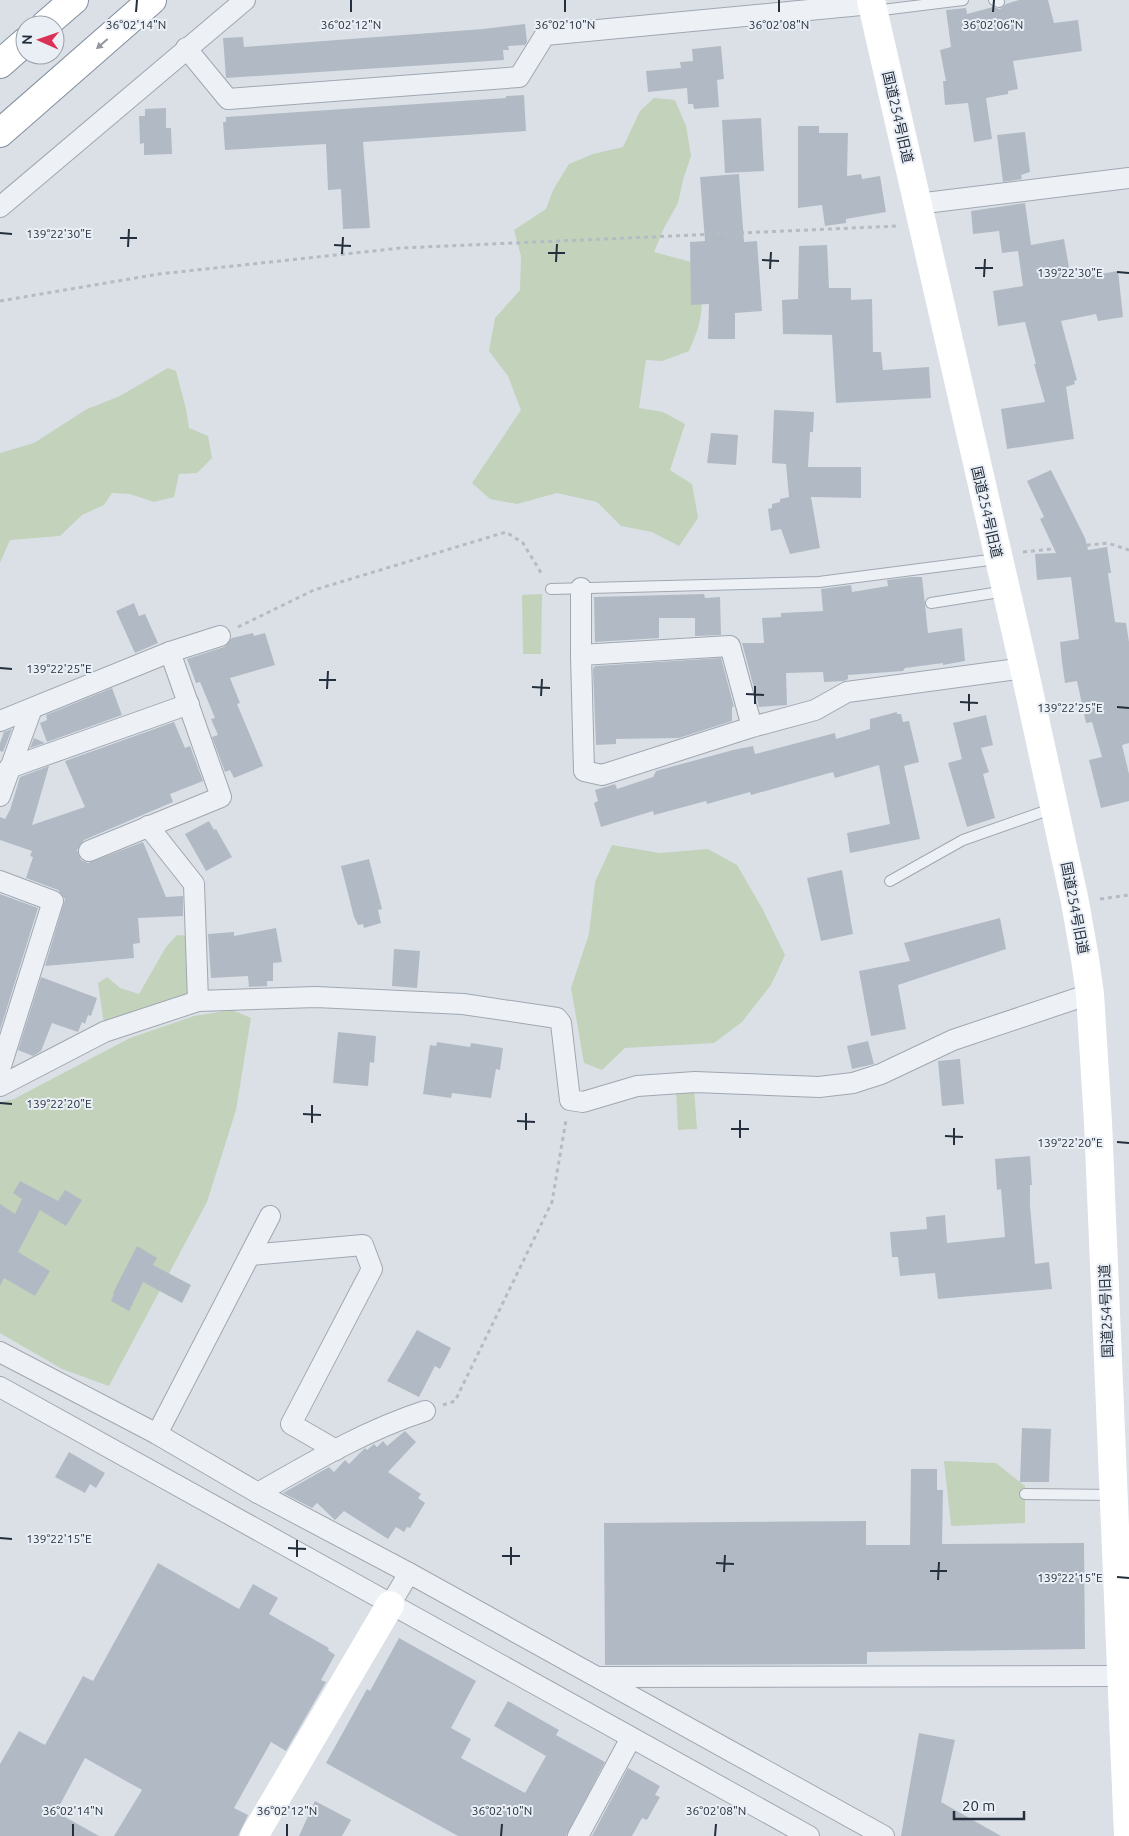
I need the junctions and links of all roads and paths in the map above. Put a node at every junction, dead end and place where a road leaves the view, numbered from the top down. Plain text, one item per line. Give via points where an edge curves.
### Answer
1 (74, 0) edge
2 (152, 0) edge
3 (245, 0) edge
4 (962, 0) edge
5 (872, 5) edge
6 (57, 15) edge
7 (186, 48) junction
8 (15, 51) edge
9 (0, 64) edge
10 (0, 133) edge
11 (1129, 178) edge
12 (0, 207) edge
13 (920, 215) junction
14 (0, 301) edge
15 (1129, 550) edge
16 (998, 559) junction
17 (581, 588) junction
18 (551, 589) joint
19 (1006, 592) junction
20 (931, 603) dead end
21 (220, 636) joint
22 (170, 652) junction
23 (581, 655) junction
24 (1024, 668) junction
25 (189, 704) junction
26 (31, 710) junction
27 (0, 722) edge
28 (752, 727) junction
29 (9, 768) junction
30 (0, 796) edge
31 (1055, 808) junction
32 (148, 826) junction
33 (89, 851) dead end
34 (0, 880) edge
35 (890, 881) dead end
36 (1090, 994) junction
37 (198, 1001) junction
38 (0, 1069) edge
39 (0, 1086) edge
40 (570, 1100) junction
41 (270, 1216) dead end
42 (250, 1255) junction
43 (0, 1352) edge
44 (0, 1387) edge
45 (425, 1411) joint
46 (157, 1434) junction
47 (336, 1450) junction
48 (258, 1493) junction
49 (1025, 1494) dead end
50 (1113, 1495) junction
51 (408, 1573) junction
52 (390, 1605) junction
53 (1124, 1632) edge
54 (1120, 1676) junction
55 (596, 1677) junction
56 (631, 1738) junction
57 (254, 1836) edge
58 (578, 1836) edge
59 (809, 1836) edge
60 (884, 1836) edge
61 (1128, 1836) edge

1 - 6 main road
2 -> 10 main road
3 - 7 street
4 - 5 lane
5 - 7 street via 545,35 519,76 228,99
5 - 13 main road, 国道254号旧道
7 - 12 street
8 - 9 main road
11 - 13 street
13 - 14 path via 401,248 159,274
13 - 16 main road, 国道254号旧道
15 - 16 path via 1108,543 1091,544 1024,551
16 - 17 lane via 819,582
16 - 19 main road, 国道254号旧道
17 - 18 lane
17 - 23 street
18 - 21 path via 523,543 506,532 314,590
19 - 20 lane
19 - 24 main road, 国道254号旧道
21 - 22 street
22 - 25 street
22 - 26 street
23 - 28 street via 730,646
23 - 28 street via 584,770 602,775
24 - 28 street via 847,692 815,710
24 - 31 main road, 国道254号旧道
25 - 29 street
25 - 32 street via 221,797
26 - 27 street
26 - 29 street
29 - 30 street
31 - 35 lane via 963,840
31 - 36 main road, 国道254号旧道
32 - 33 street
32 - 37 street via 194,884
34 - 38 street via 53,901
36 - 40 street via 953,1040 881,1074 853,1083 819,1087 695,1082 637,1086 583,1102
36 - 50 main road, 国道254号旧道
37 - 39 street via 104,1032
37 - 40 street via 316,997 464,1004 557,1018 561,1023
40 - 45 path via 552,1202 455,1401
41 - 42 street
42 - 46 street
42 - 47 street via 363,1245 372,1268 291,1424
43 - 46 street
44 - 52 street
45 - 47 street
46 - 48 street
47 - 48 street
48 - 51 street
49 - 50 lane
50 - 53 main road, 国道254号旧道
51 - 52 street
51 - 55 street
52 - 56 street
52 - 57 main road
53 - 54 main road, 国道254号旧道
54 - 55 street
54 - 61 main road, 国道254号旧道
55 - 60 street
56 - 58 street
56 - 59 street

